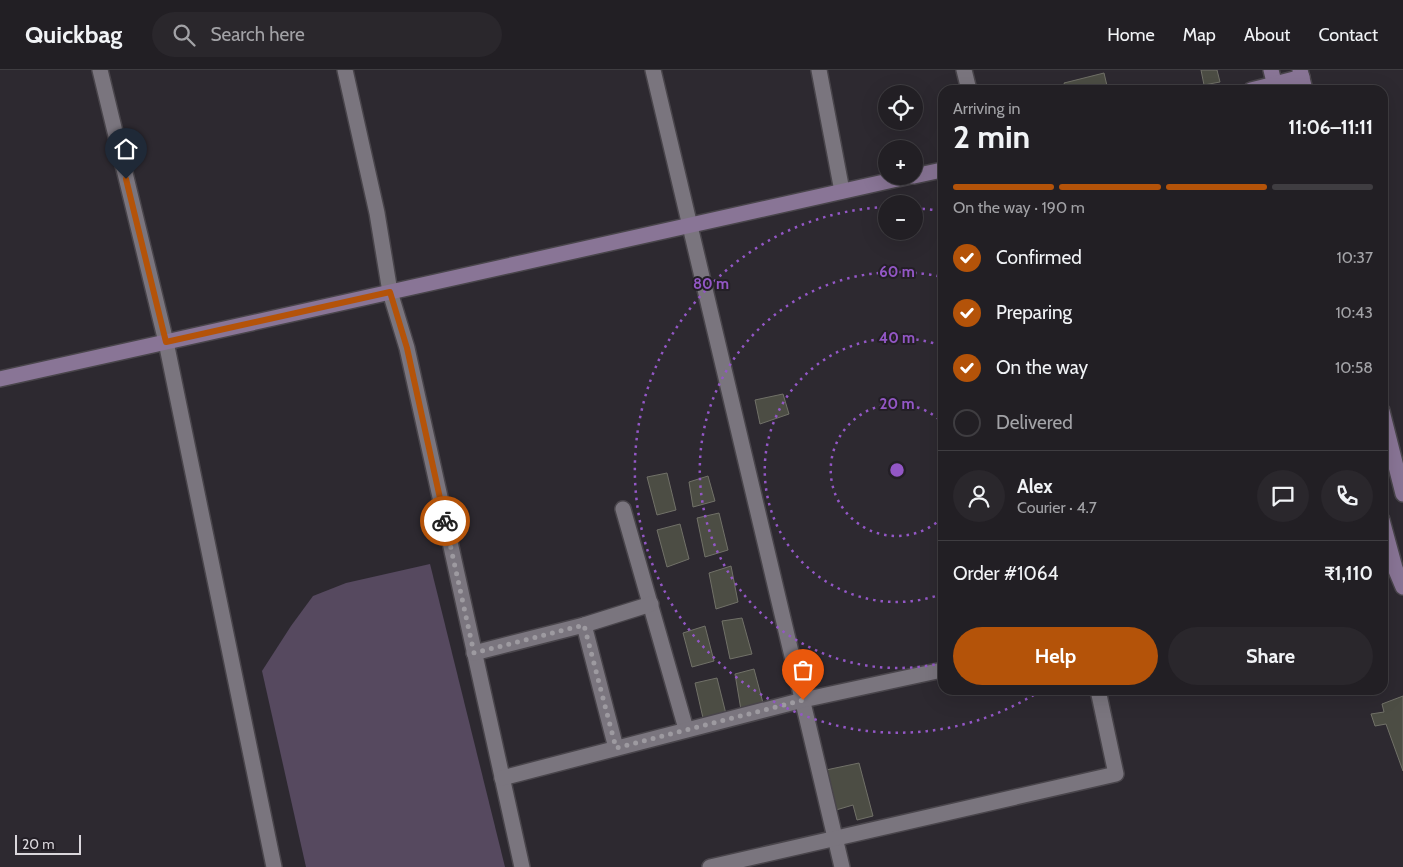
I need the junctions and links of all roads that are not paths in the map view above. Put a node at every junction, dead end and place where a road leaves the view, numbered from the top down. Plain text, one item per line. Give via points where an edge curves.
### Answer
1 (100, 70) edge
2 (345, 70) edge
3 (653, 70) edge
4 (819, 70) edge
5 (964, 70) edge
6 (1302, 79) edge
7 (1274, 81) edge
8 (968, 85) edge
9 (938, 171) edge
10 (923, 174) edge
11 (878, 183) edge
12 (842, 191) junction
13 (691, 225) junction
14 (390, 292) junction
15 (166, 342) junction
16 (0, 379) edge
17 (1388, 435) edge
18 (1403, 494) edge
19 (623, 509) dead end
20 (1388, 542) edge
21 (1403, 587) edge
22 (651, 604) junction
23 (584, 625) junction
24 (474, 653) junction
25 (938, 671) edge
26 (1099, 695) edge
27 (803, 700) junction
28 (686, 729) junction
29 (616, 748) junction
30 (502, 778) junction
31 (835, 837) junction
32 (274, 867) edge
33 (522, 867) edge
34 (710, 867) edge
35 (842, 867) edge

1 - 15 street
2 - 14 street via 377,213
3 - 13 street
4 - 12 street
5 - 8 street
6 - 7 street
9 - 10 street
11 - 12 street
12 - 13 street
13 - 14 street
13 - 27 street
14 - 15 street
14 - 24 street via 407,348
15 - 16 street
15 - 32 street
17 - 18 street
19 - 22 street
20 - 21 street
22 - 23 street
22 - 28 street
23 - 24 street
23 - 29 street
24 - 30 street
25 - 27 street
26 - 31 street via 1116,774
27 - 28 street
27 - 31 street
28 - 29 street
29 - 30 street
30 - 33 street
31 - 34 street
31 - 35 street

